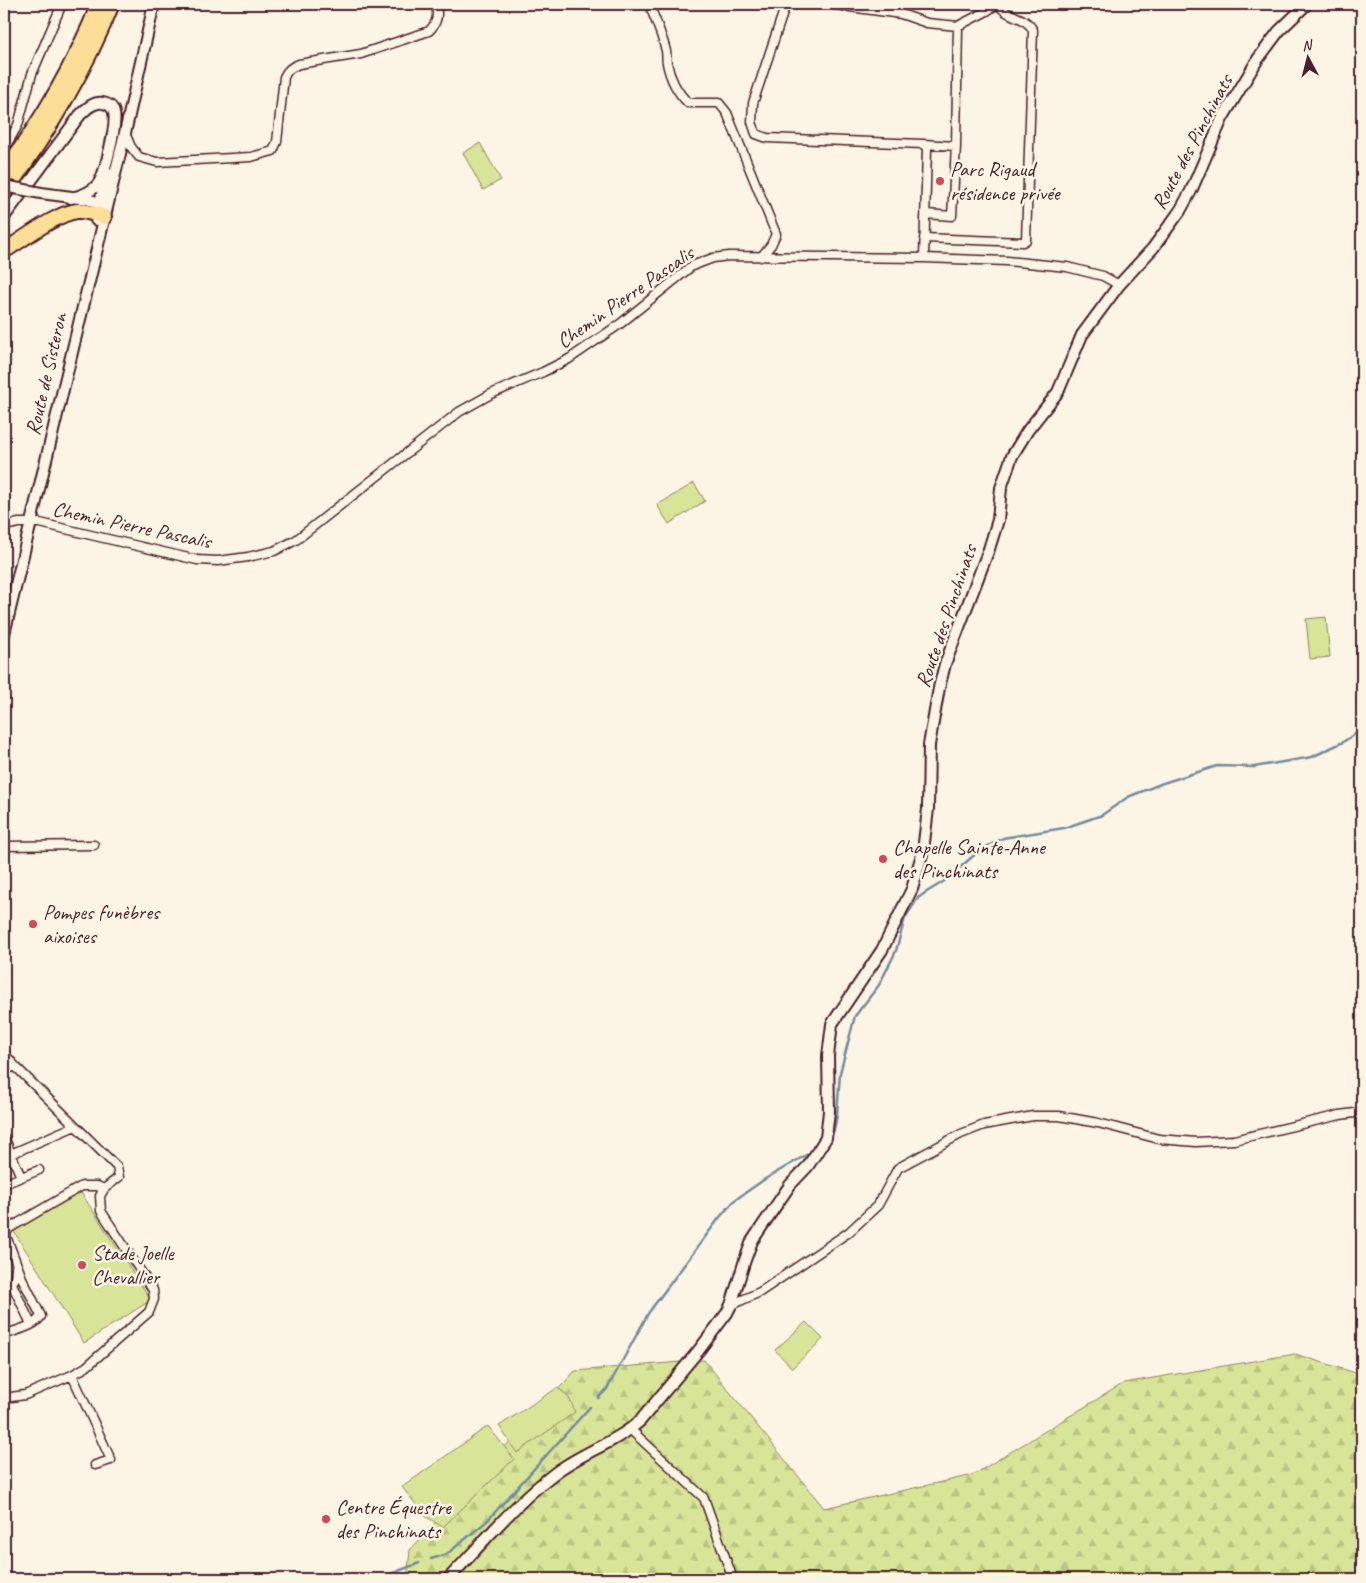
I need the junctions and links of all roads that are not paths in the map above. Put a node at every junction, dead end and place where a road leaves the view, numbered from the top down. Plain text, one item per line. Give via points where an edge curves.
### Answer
1 (62, 4) edge
2 (99, 4) edge
3 (112, 4) edge
4 (154, 4) edge
5 (436, 4) edge
6 (649, 4) edge
7 (786, 4) edge
8 (828, 4) edge
9 (997, 4) edge
10 (1307, 4) edge
11 (958, 26) junction
12 (137, 73) junction
13 (125, 133) junction
14 (922, 144) junction
15 (956, 146) junction
16 (4, 149) edge
17 (4, 172) edge
18 (4, 186) edge
19 (4, 193) edge
20 (71, 198) junction
21 (102, 211) junction
22 (926, 214) junction
23 (4, 217) edge
24 (924, 238) junction
25 (4, 251) edge
26 (761, 257) junction
27 (924, 258) junction
28 (1119, 285) junction
29 (30, 522) junction
30 (4, 526) edge
31 (4, 634) edge
32 (94, 845) dead end
33 (4, 846) edge
34 (4, 1053) edge
35 (15, 1066) junction
36 (4, 1071) edge
37 (1362, 1112) edge
38 (75, 1126) junction
39 (4, 1137) edge
40 (8, 1151) edge
41 (39, 1170) dead end
42 (21, 1177) junction
43 (4, 1184) edge
44 (104, 1189) junction
45 (17, 1263) junction
46 (731, 1305) junction
47 (31, 1324) junction
48 (4, 1335) edge
49 (72, 1375) junction
50 (4, 1398) edge
51 (630, 1430) junction
52 (95, 1465) dead end
53 (448, 1579) edge
54 (733, 1579) edge

1 - 16 street via 32,74 18,125
2 - 17 highway via 65,75
3 - 19 highway via 83,67
4 - 12 street, Route de Sisteron
5 - 13 street via 437,20 429,31 361,54 291,67 284,78 277,142 273,150 251,156 157,162 139,157
6 - 26 street via 679,94 688,103 719,103 727,113 776,234
7 - 14 street via 753,103 752,122 756,134 767,138
8 - 11 street
9 - 11 street
9 - 24 street via 1008,14 1025,20 1033,30 1026,240
10 - 28 street, Route des Pinchinats via 1279,30 1258,59 1222,120 1180,211 1153,248
11 - 15 street
12 - 13 street, Route de Sisteron
12 - 21 street, Route de Sisteron via 118,132
13 - 21 street, Route de Sisteron
14 - 15 street
14 - 22 street via 927,148
15 - 22 street via 952,216
18 - 20 street, bridge
20 - 21 street
20 - 23 street via 90,191 102,177 115,121 112,108 107,104 92,105 80,115
21 - 25 highway via 72,212
21 - 29 street, Route de Sisteron
22 - 24 street
24 - 27 street
26 - 27 street, Chemin Pierre Pascalis
26 - 29 street, Chemin Pierre Pascalis via 713,258 692,266 576,355 459,412 296,540 274,551 218,561 197,560
27 - 28 street, Chemin Pierre Pascalis via 1066,267 1103,276
28 - 46 street, Route des Pinchinats via 1082,335 1058,392 1012,456 1001,488 998,520 989,549 939,688 929,745 928,809 923,851 912,889 882,950 832,1024 826,1138 752,1241
29 - 30 street, Chemin Pierre Pascalis
29 - 31 street, Route de Sisteron
32 - 33 street
34 - 35 street
35 - 36 street
35 - 38 street
37 - 46 street via 1234,1140 1196,1142 1153,1138 1059,1116 1033,1116 984,1125 898,1168 878,1205 849,1232 765,1289
38 - 40 street
38 - 44 street via 117,1167 119,1177
39 - 40 street
40 - 42 street
41 - 42 street
42 - 43 street
44 - 45 street via 82,1186 8,1229 6,1236
44 - 49 street via 100,1196 100,1210 153,1290 154,1299 149,1312 86,1367
45 - 47 street via 12,1284
45 - 47 street via 41,1316
46 - 51 street, Route des Pinchinats via 699,1350
47 - 48 street
49 - 50 street via 25,1395
49 - 52 street via 111,1460
51 - 53 street, Route des Pinchinats via 554,1474 514,1509
51 - 54 street via 704,1498

